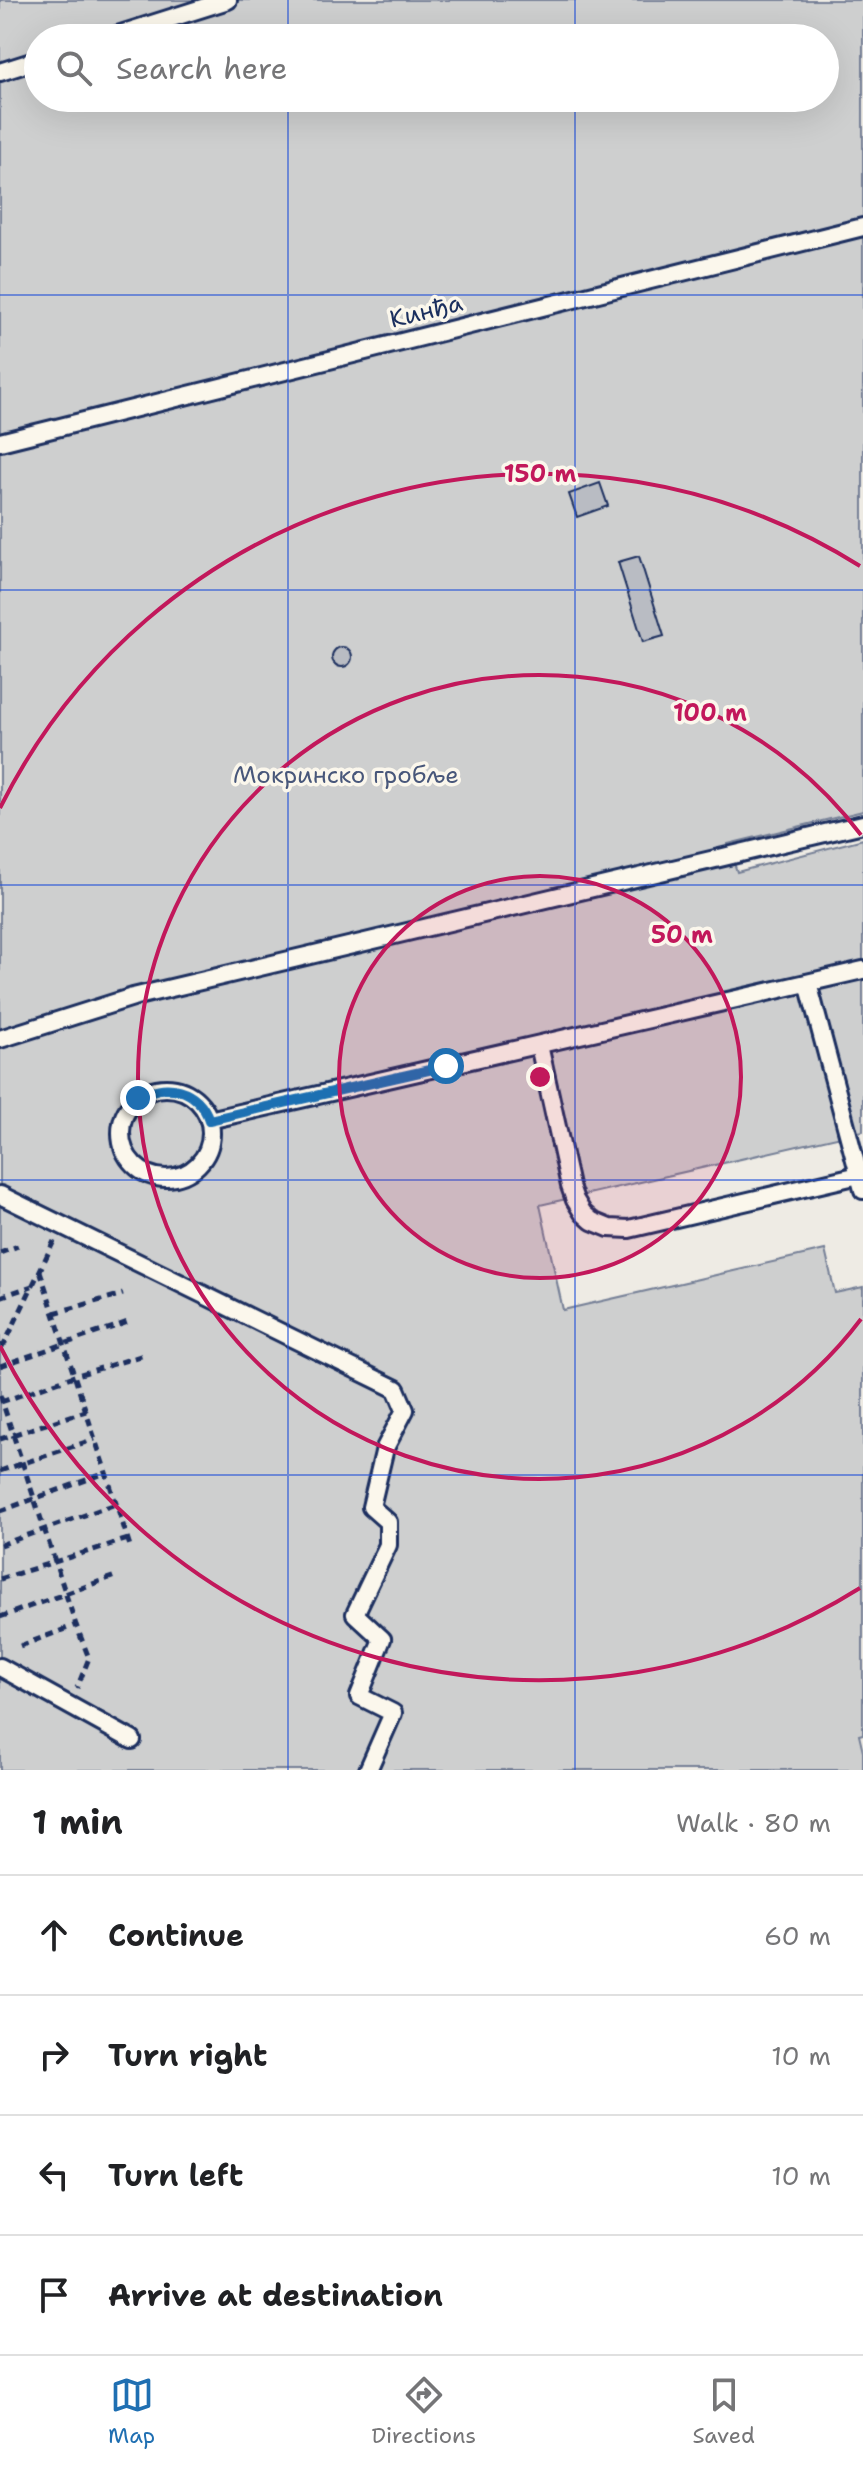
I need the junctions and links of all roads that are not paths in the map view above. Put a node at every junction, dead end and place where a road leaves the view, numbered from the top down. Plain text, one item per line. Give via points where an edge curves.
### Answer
1 (228, 0) edge
2 (152, 24) edge
3 (24, 64) edge
4 (0, 72) edge
5 (863, 227) edge
6 (0, 442) edge
7 (863, 824) edge
8 (863, 970) edge
9 (808, 983) junction
10 (0, 1039) edge
11 (539, 1045) junction
12 (209, 1120) junction
13 (861, 1183) edge
14 (0, 1195) edge
15 (0, 1667) edge
16 (132, 1740) dead end
17 (368, 1770) edge

1 - 2 lane
3 - 4 lane
5 - 6 lane, Кинђа
7 - 10 lane via 133,997
8 - 9 lane
9 - 11 lane
9 - 13 lane
11 - 12 lane
11 - 13 lane via 570,1186 592,1221 629,1229
12 - 12 lane via 203,1106 186,1092 150,1091 125,1115 124,1151 144,1173 159,1178 181,1175 200,1163 208,1150
14 - 17 lane via 396,1389 405,1410 385,1448 371,1507 388,1522 388,1545 355,1614 382,1639 359,1696 393,1713
15 - 16 lane

